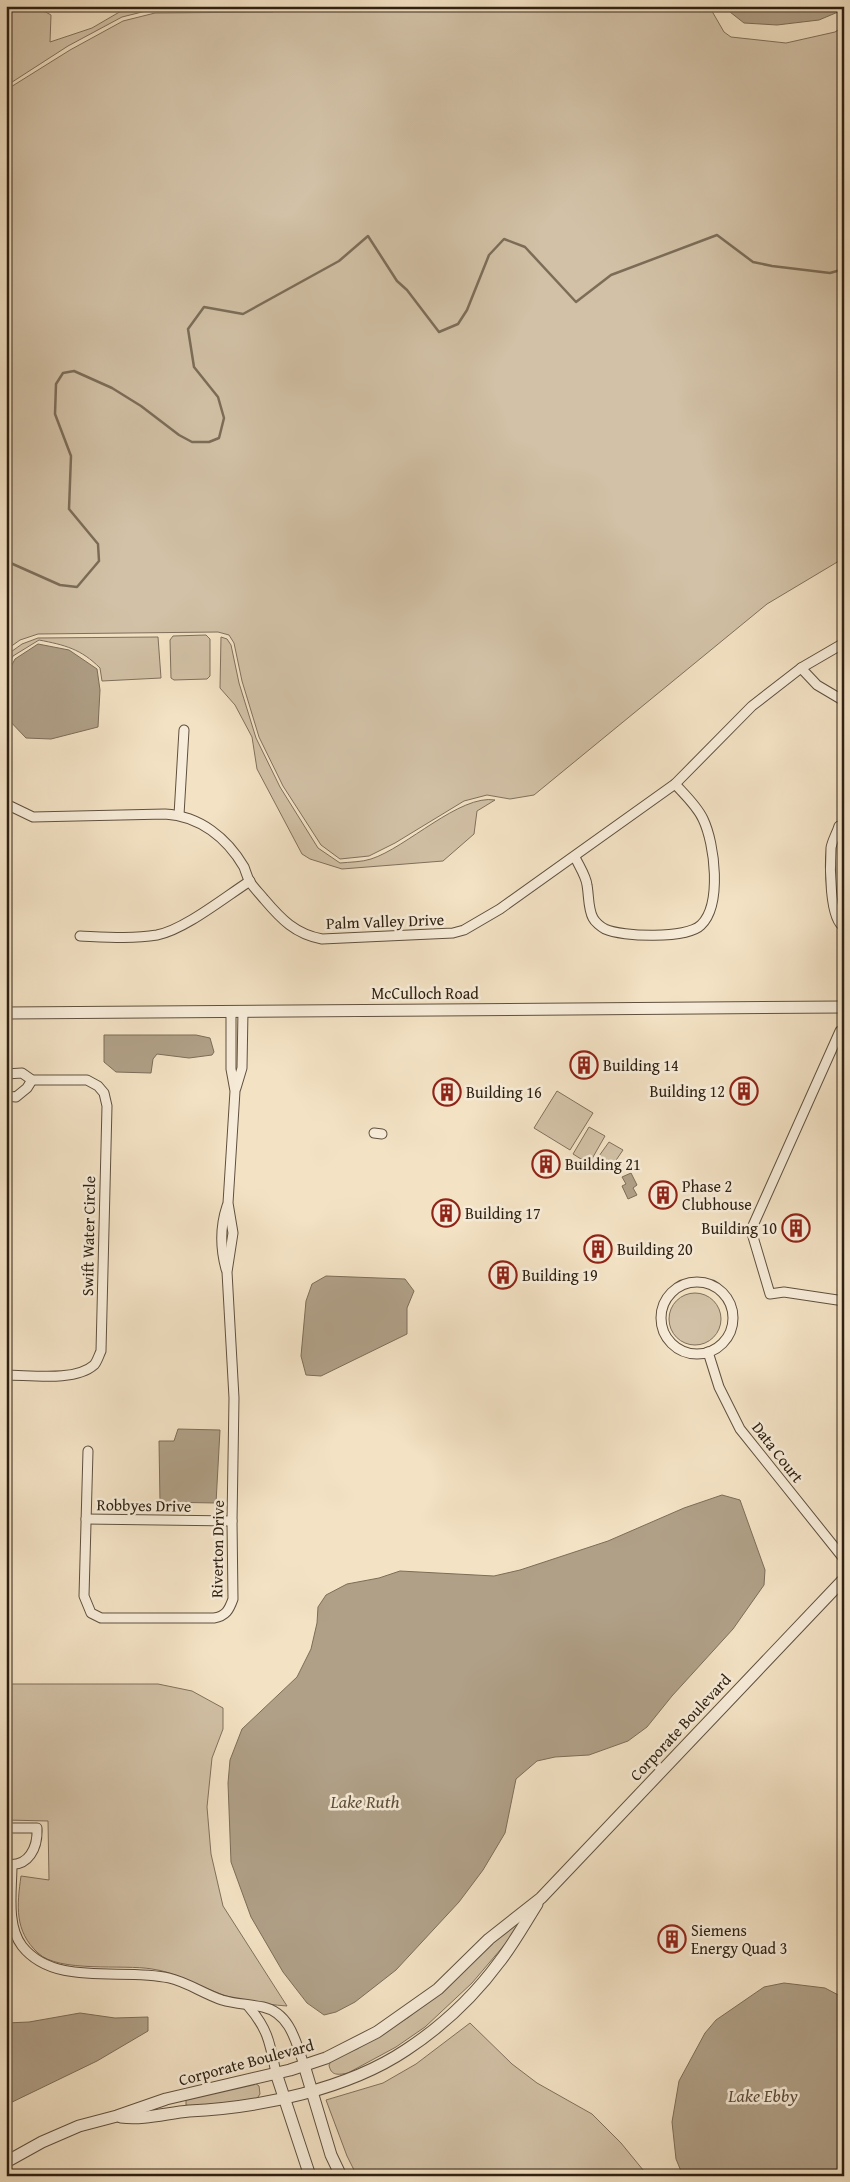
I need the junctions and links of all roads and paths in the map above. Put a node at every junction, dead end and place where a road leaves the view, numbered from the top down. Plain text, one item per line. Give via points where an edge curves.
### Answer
1 (844, 643) edge
2 (801, 668) junction
3 (844, 701) edge
4 (184, 730) dead end
5 (675, 784) junction
6 (6, 804) edge
7 (179, 815) junction
8 (839, 826) dead end
9 (575, 857) junction
10 (250, 881) junction
11 (844, 927) edge
12 (80, 936) dead end
13 (844, 1007) edge
14 (243, 1010) junction
15 (231, 1011) junction
16 (6, 1013) edge
17 (844, 1031) edge
18 (6, 1074) edge
19 (32, 1080) junction
20 (235, 1091) junction
21 (6, 1096) edge
22 (844, 1301) edge
23 (708, 1352) junction
24 (6, 1375) edge
25 (88, 1451) dead end
26 (86, 1519) junction
27 (232, 1522) junction
28 (844, 1559) edge
29 (844, 1579) edge
30 (6, 1828) edge
31 (9, 1864) edge
32 (541, 1898) junction
33 (248, 2006) junction
34 (304, 2066) junction
35 (276, 2073) junction
36 (311, 2090) junction
37 (283, 2098) junction
38 (117, 2116) junction
39 (6, 2162) edge
40 (310, 2176) edge
41 (341, 2176) edge

1 - 2 street, Palm Valley Drive
2 - 3 street via 816,685
2 - 5 street, Palm Valley Drive via 752,706
4 - 7 street
5 - 9 street, Palm Valley Drive
5 - 9 street via 698,810 710,842 714,881 712,904 708,917 700,926 693,931 666,934 618,933 603,928 594,918 587,883
6 - 7 street, Palm Valley Drive via 34,817
7 - 10 street, Palm Valley Drive via 216,833 232,849
8 - 11 street via 831,846 833,910
9 - 10 street, Palm Valley Drive via 476,924 464,930 436,935 315,938 283,922
10 - 12 street via 174,929 158,935 134,938
13 - 14 street, McCulloch Road
14 - 15 street, McCulloch Road
14 - 20 street, Riverton Drive via 242,1068
15 - 16 street, McCulloch Road
15 - 20 street, Riverton Drive via 231,1069
17 - 22 street via 840,1031 751,1230 770,1294 784,1292
18 - 19 street, Swift Water Circle via 22,1073
19 - 21 street via 28,1088 16,1097
19 - 24 street, Swift Water Circle via 87,1080 104,1094 107,1106 100,1351 96,1364 82,1372 65,1376
20 - 27 street, Riverton Drive via 228,1203 221,1234 228,1272 234,1398
23 - 23 street via 728,1337 732,1309 720,1290 709,1284 683,1285 665,1301 661,1313 666,1336 685,1352
23 - 28 street, Data Court via 718,1387 740,1429
25 - 26 street, Riverton Drive
26 - 27 street, Robbyes Drive
26 - 27 street, Riverton Drive via 84,1596 91,1613 100,1618 222,1616 229,1610 233,1599
29 - 32 street, Corporate Boulevard
30 - 31 street via 37,1828 37,1840 29,1857 21,1863
31 - 33 street via 15,1933 34,1958 66,1970 171,1978 222,2000
32 - 34 street, Corporate Boulevard via 488,1939 438,1989 384,2027
32 - 36 street, Corporate Boulevard via 499,1962 438,2026 406,2050 364,2073
33 - 34 street via 275,2012 288,2023
33 - 35 street via 261,2021 271,2046
34 - 35 street, Corporate Boulevard
34 - 36 street
35 - 37 street
35 - 38 street, Corporate Boulevard via 166,2099
36 - 37 street, Corporate Boulevard
36 - 41 street
37 - 38 street, Corporate Boulevard via 244,2107 133,2118
37 - 40 street
38 - 39 street, Corporate Boulevard via 79,2126

